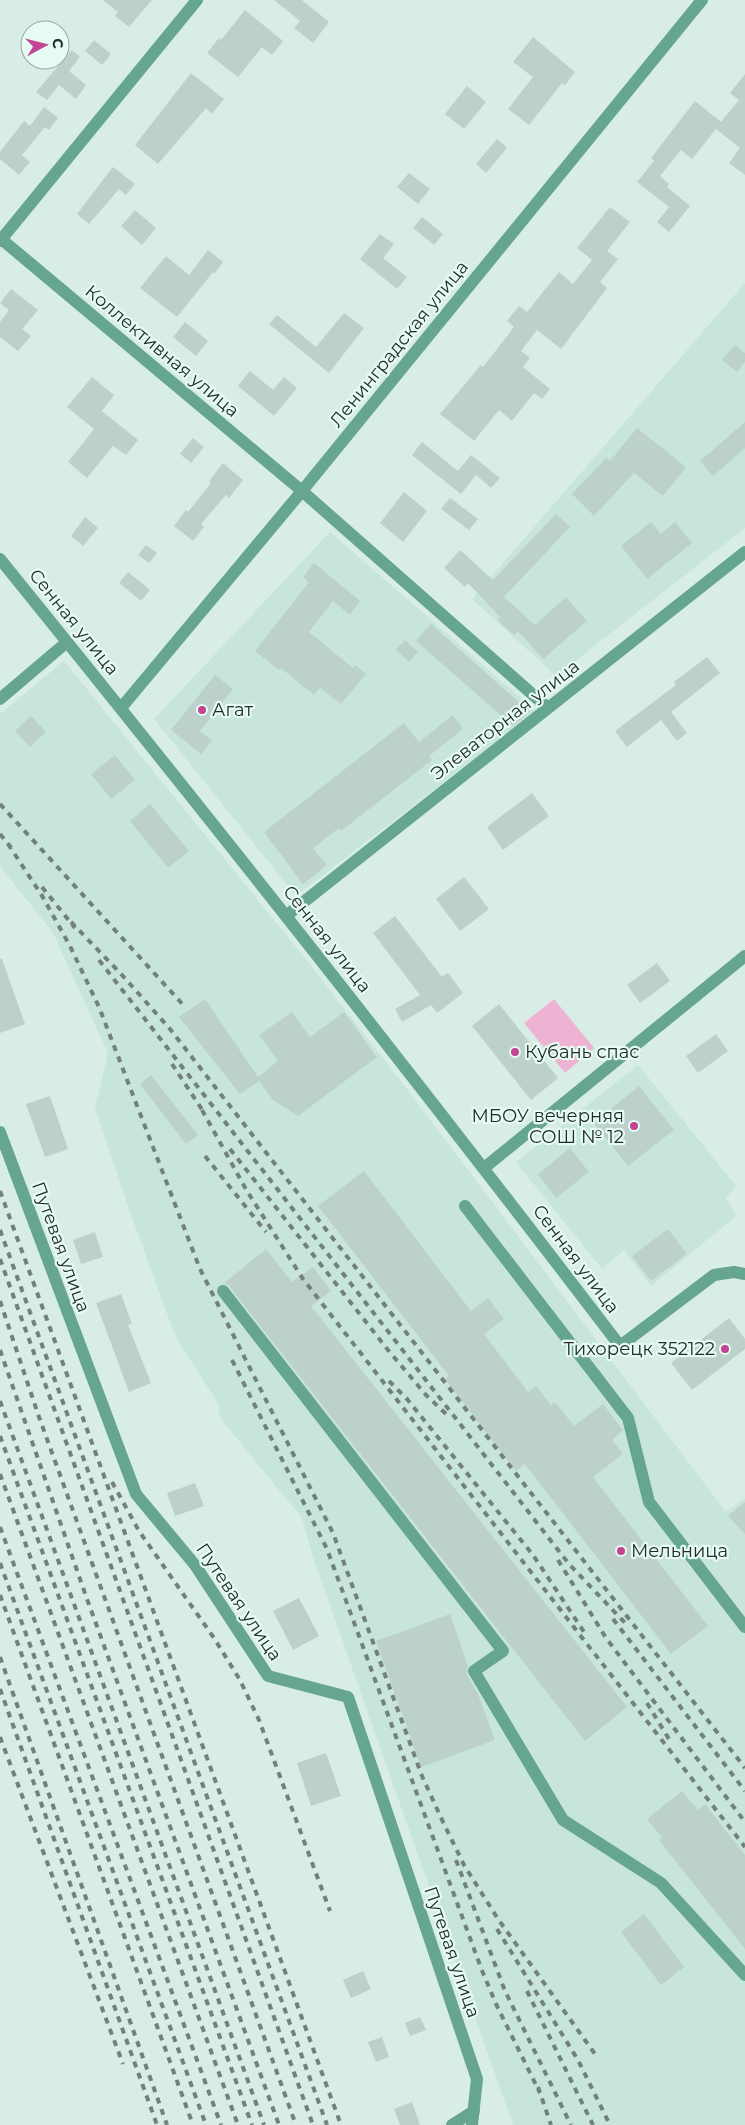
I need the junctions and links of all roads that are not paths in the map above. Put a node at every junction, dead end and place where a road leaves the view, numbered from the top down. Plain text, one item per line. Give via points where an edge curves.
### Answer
1 (197, 0) edge
2 (702, 0) edge
3 (1, 239) edge
4 (302, 491) junction
5 (745, 552) edge
6 (0, 559) edge
7 (67, 642) junction
8 (0, 699) edge
9 (121, 708) junction
10 (548, 708) junction
11 (286, 916) junction
12 (745, 956) edge
13 (0, 1132) edge
14 (484, 1168) junction
15 (465, 1206) dead end
16 (745, 1274) edge
17 (223, 1291) dead end
18 (745, 1627) edge
19 (745, 1975) edge
20 (474, 2111) junction
21 (452, 2125) edge
22 (472, 2125) edge

1 - 3 street
2 - 4 street, Ленинградская улица
3 - 4 street, Коллективная улица
4 - 9 street, Ленинградская улица
4 - 10 street, Коллективная улица
5 - 10 street, Элеваторная улица
6 - 7 street, Сенная улица
7 - 8 street
7 - 9 street, Сенная улица
9 - 11 street, Сенная улица
10 - 11 street, Элеваторная улица
11 - 14 street, Сенная улица
12 - 14 street
13 - 20 street, Путевая улица via 136,1494 194,1565 268,1676 348,1697 477,2079
14 - 16 street, Сенная улица via 620,1346 714,1275
15 - 18 street via 628,1418 649,1502
17 - 19 street via 503,1651 474,1671 563,1820 661,1883
20 - 21 street
20 - 22 street

